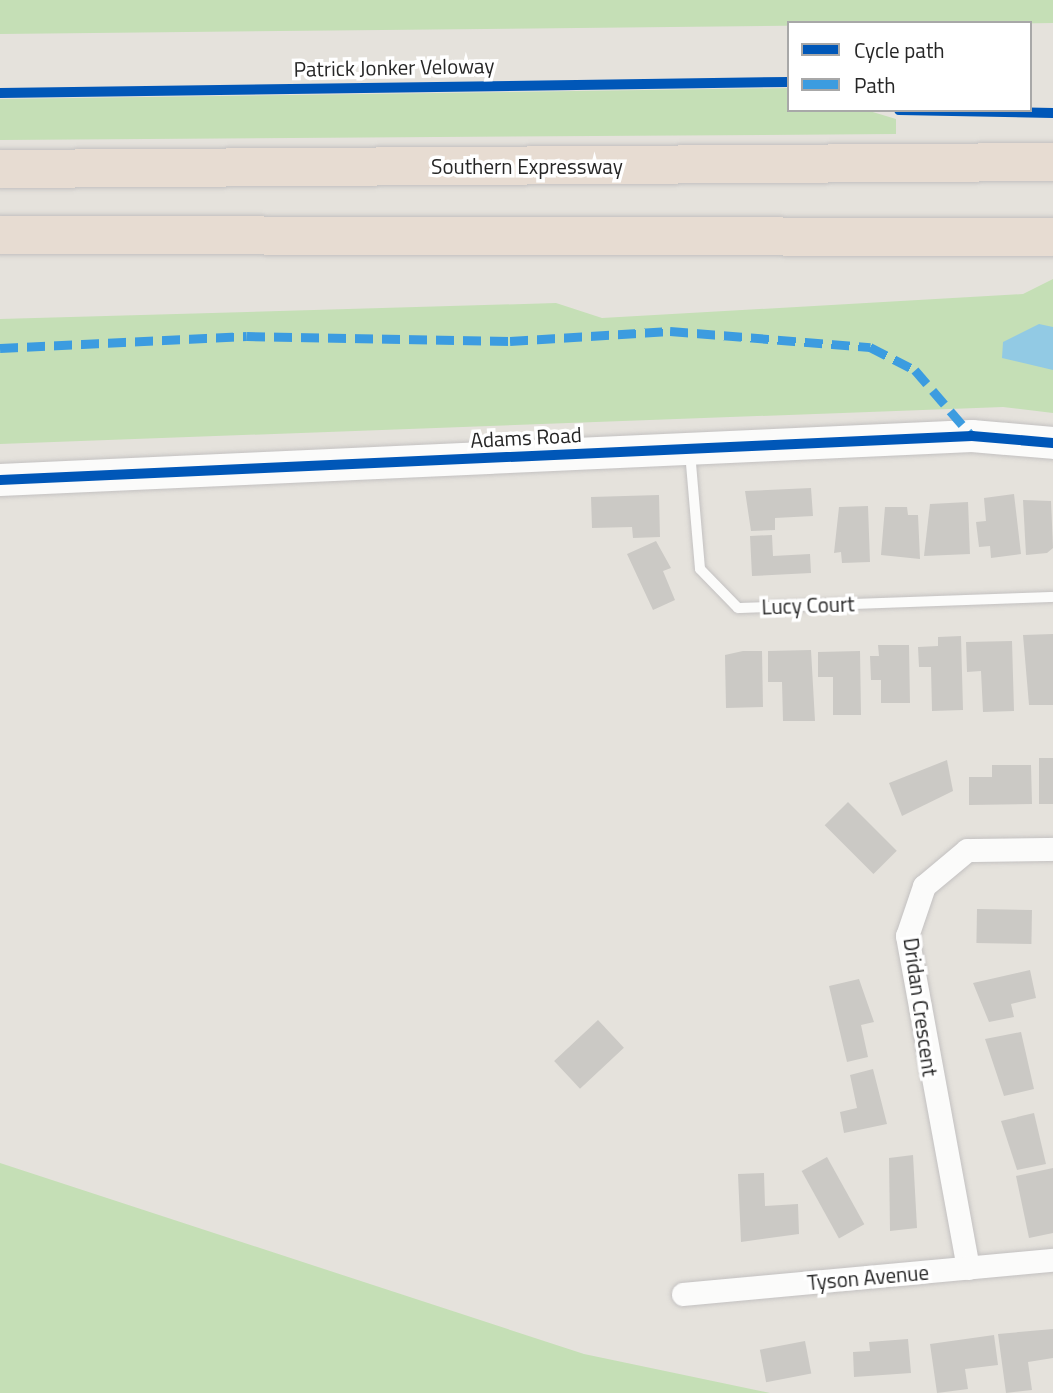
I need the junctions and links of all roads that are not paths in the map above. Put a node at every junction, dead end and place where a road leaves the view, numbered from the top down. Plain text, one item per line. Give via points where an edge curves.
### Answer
1 (1053, 162) edge
2 (0, 169) edge
3 (0, 234) edge
4 (1053, 237) edge
5 (1053, 443) edge
6 (689, 449) junction
7 (0, 480) edge
8 (1053, 597) edge
9 (1053, 849) edge
10 (1053, 1260) edge
11 (968, 1268) junction
12 (683, 1294) dead end

1 - 2 highway, Southern Expressway
3 - 4 highway
5 - 6 street, Adams Road via 972,436
6 - 7 street, Adams Road
6 - 8 lane, Lucy Court via 700,569 738,608
9 - 11 street, Dridan Crescent via 967,850 924,886 907,936
10 - 11 street, Tyson Avenue
11 - 12 street, Tyson Avenue

